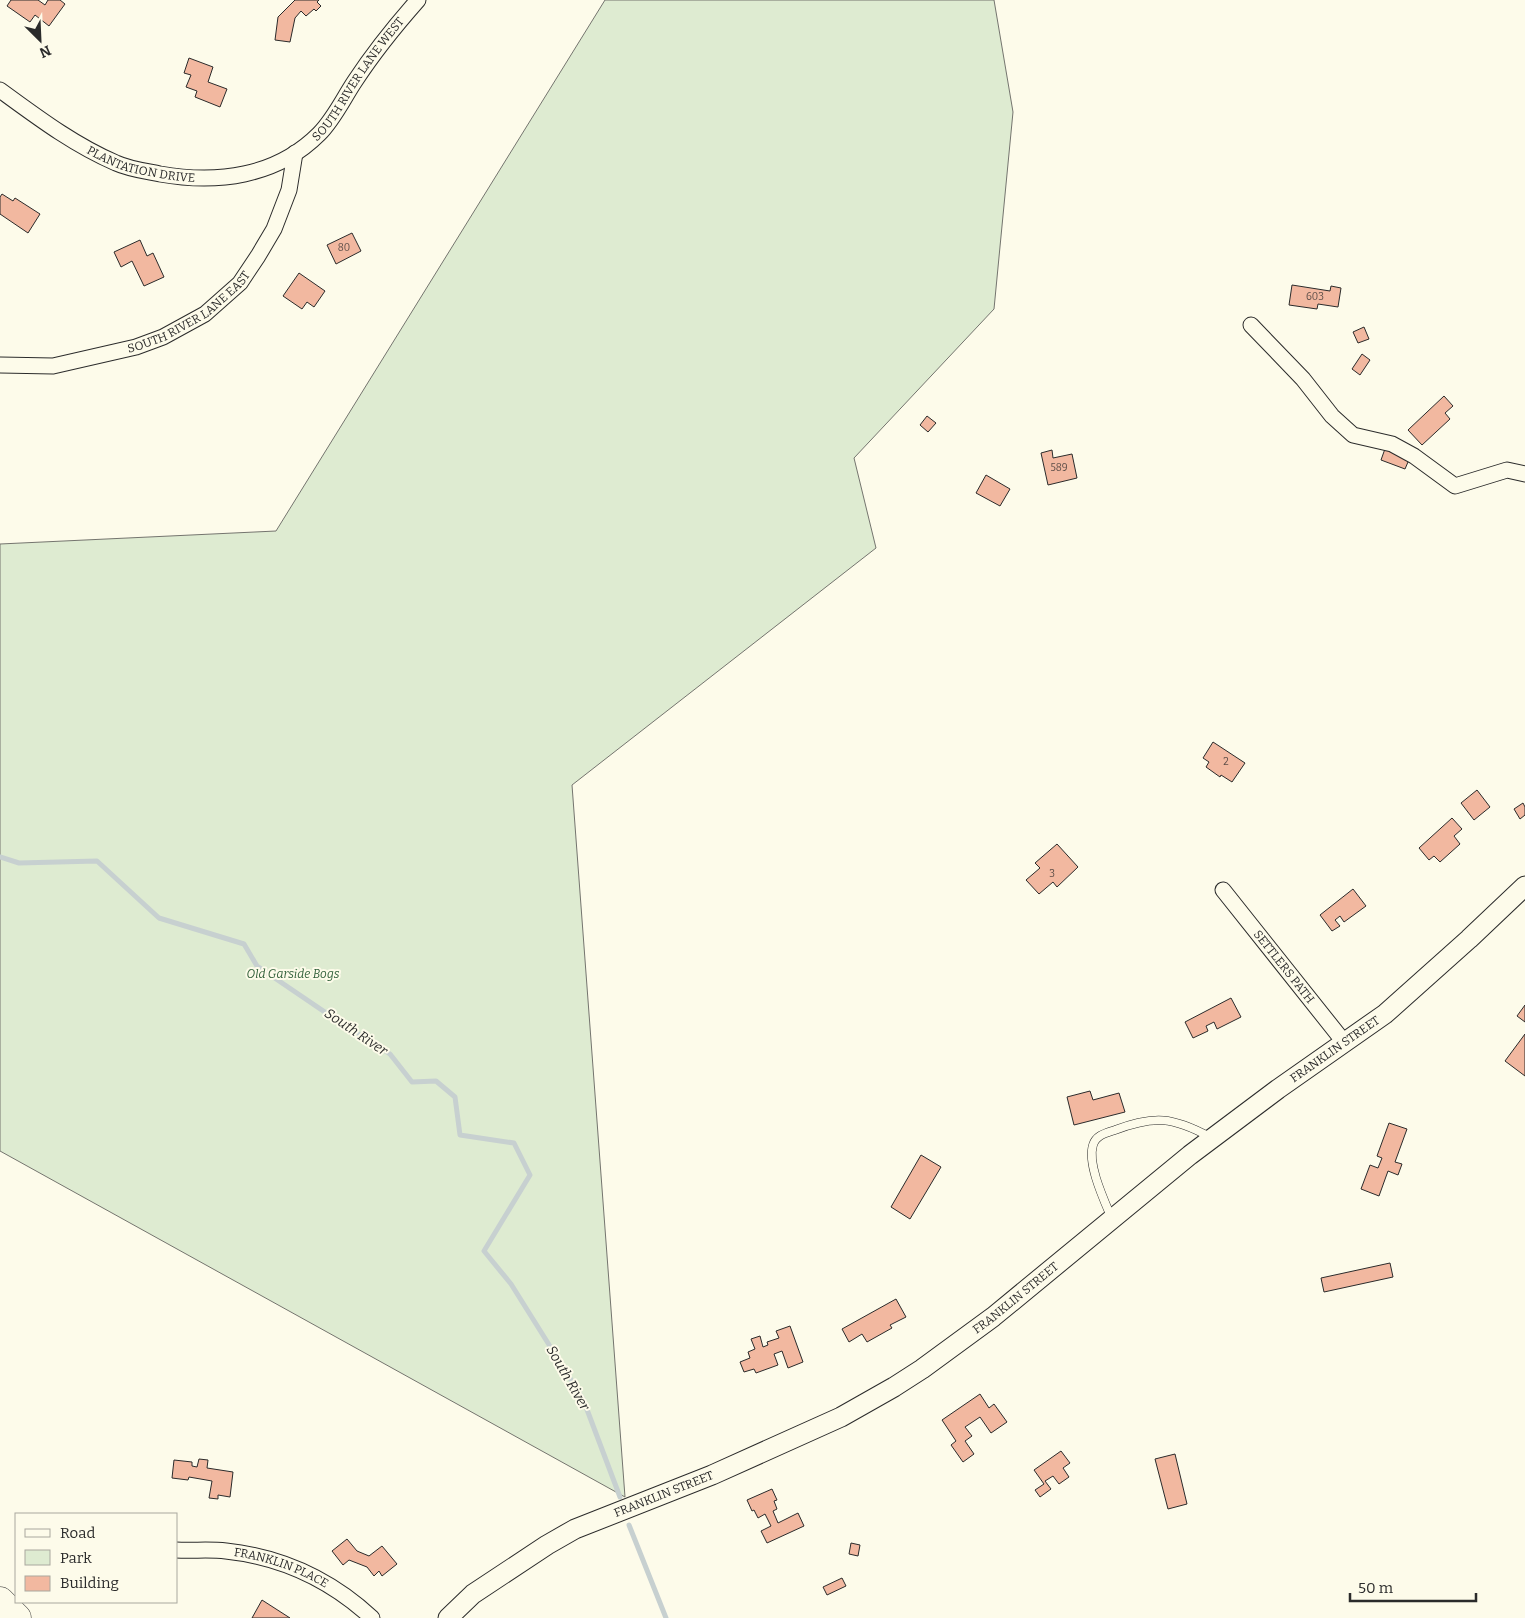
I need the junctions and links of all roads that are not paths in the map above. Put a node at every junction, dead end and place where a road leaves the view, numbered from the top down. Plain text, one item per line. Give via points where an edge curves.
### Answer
1 (418, 0) edge
2 (0, 90) edge
3 (295, 153) junction
4 (1251, 325) dead end
5 (0, 365) edge
6 (1525, 474) edge
7 (1525, 886) edge
8 (1223, 890) dead end
9 (1344, 1042) junction
10 (1212, 1138) junction
11 (1112, 1220) junction
12 (178, 1550) edge
13 (0, 1601) edge
14 (17, 1618) edge
15 (372, 1618) edge
16 (448, 1618) edge

1 - 3 street, SOUTH RIVER LANE WEST via 386,36 332,119
2 - 3 street, PLANTATION DRIVE via 69,138 117,163 147,172 211,179 270,167
3 - 5 street, SOUTH RIVER LANE EAST via 289,190 274,229 240,283 205,314 163,337 136,347 53,366
4 - 6 street via 1353,435 1392,444 1455,486 1507,470
7 - 9 street, FRANKLIN STREET via 1385,1014
8 - 9 street, SETTLERS PATH
9 - 10 street, FRANKLIN STREET
10 - 11 street, FRANKLIN STREET
10 - 11 lane via 1188,1125 1166,1119 1135,1122 1098,1137 1093,1145 1092,1158 1096,1180
11 - 16 street, FRANKLIN STREET via 993,1318 894,1387 841,1417 712,1475 575,1529 473,1594
12 - 15 street, FRANKLIN PLACE via 225,1551 278,1561 323,1581
13 - 14 highway

